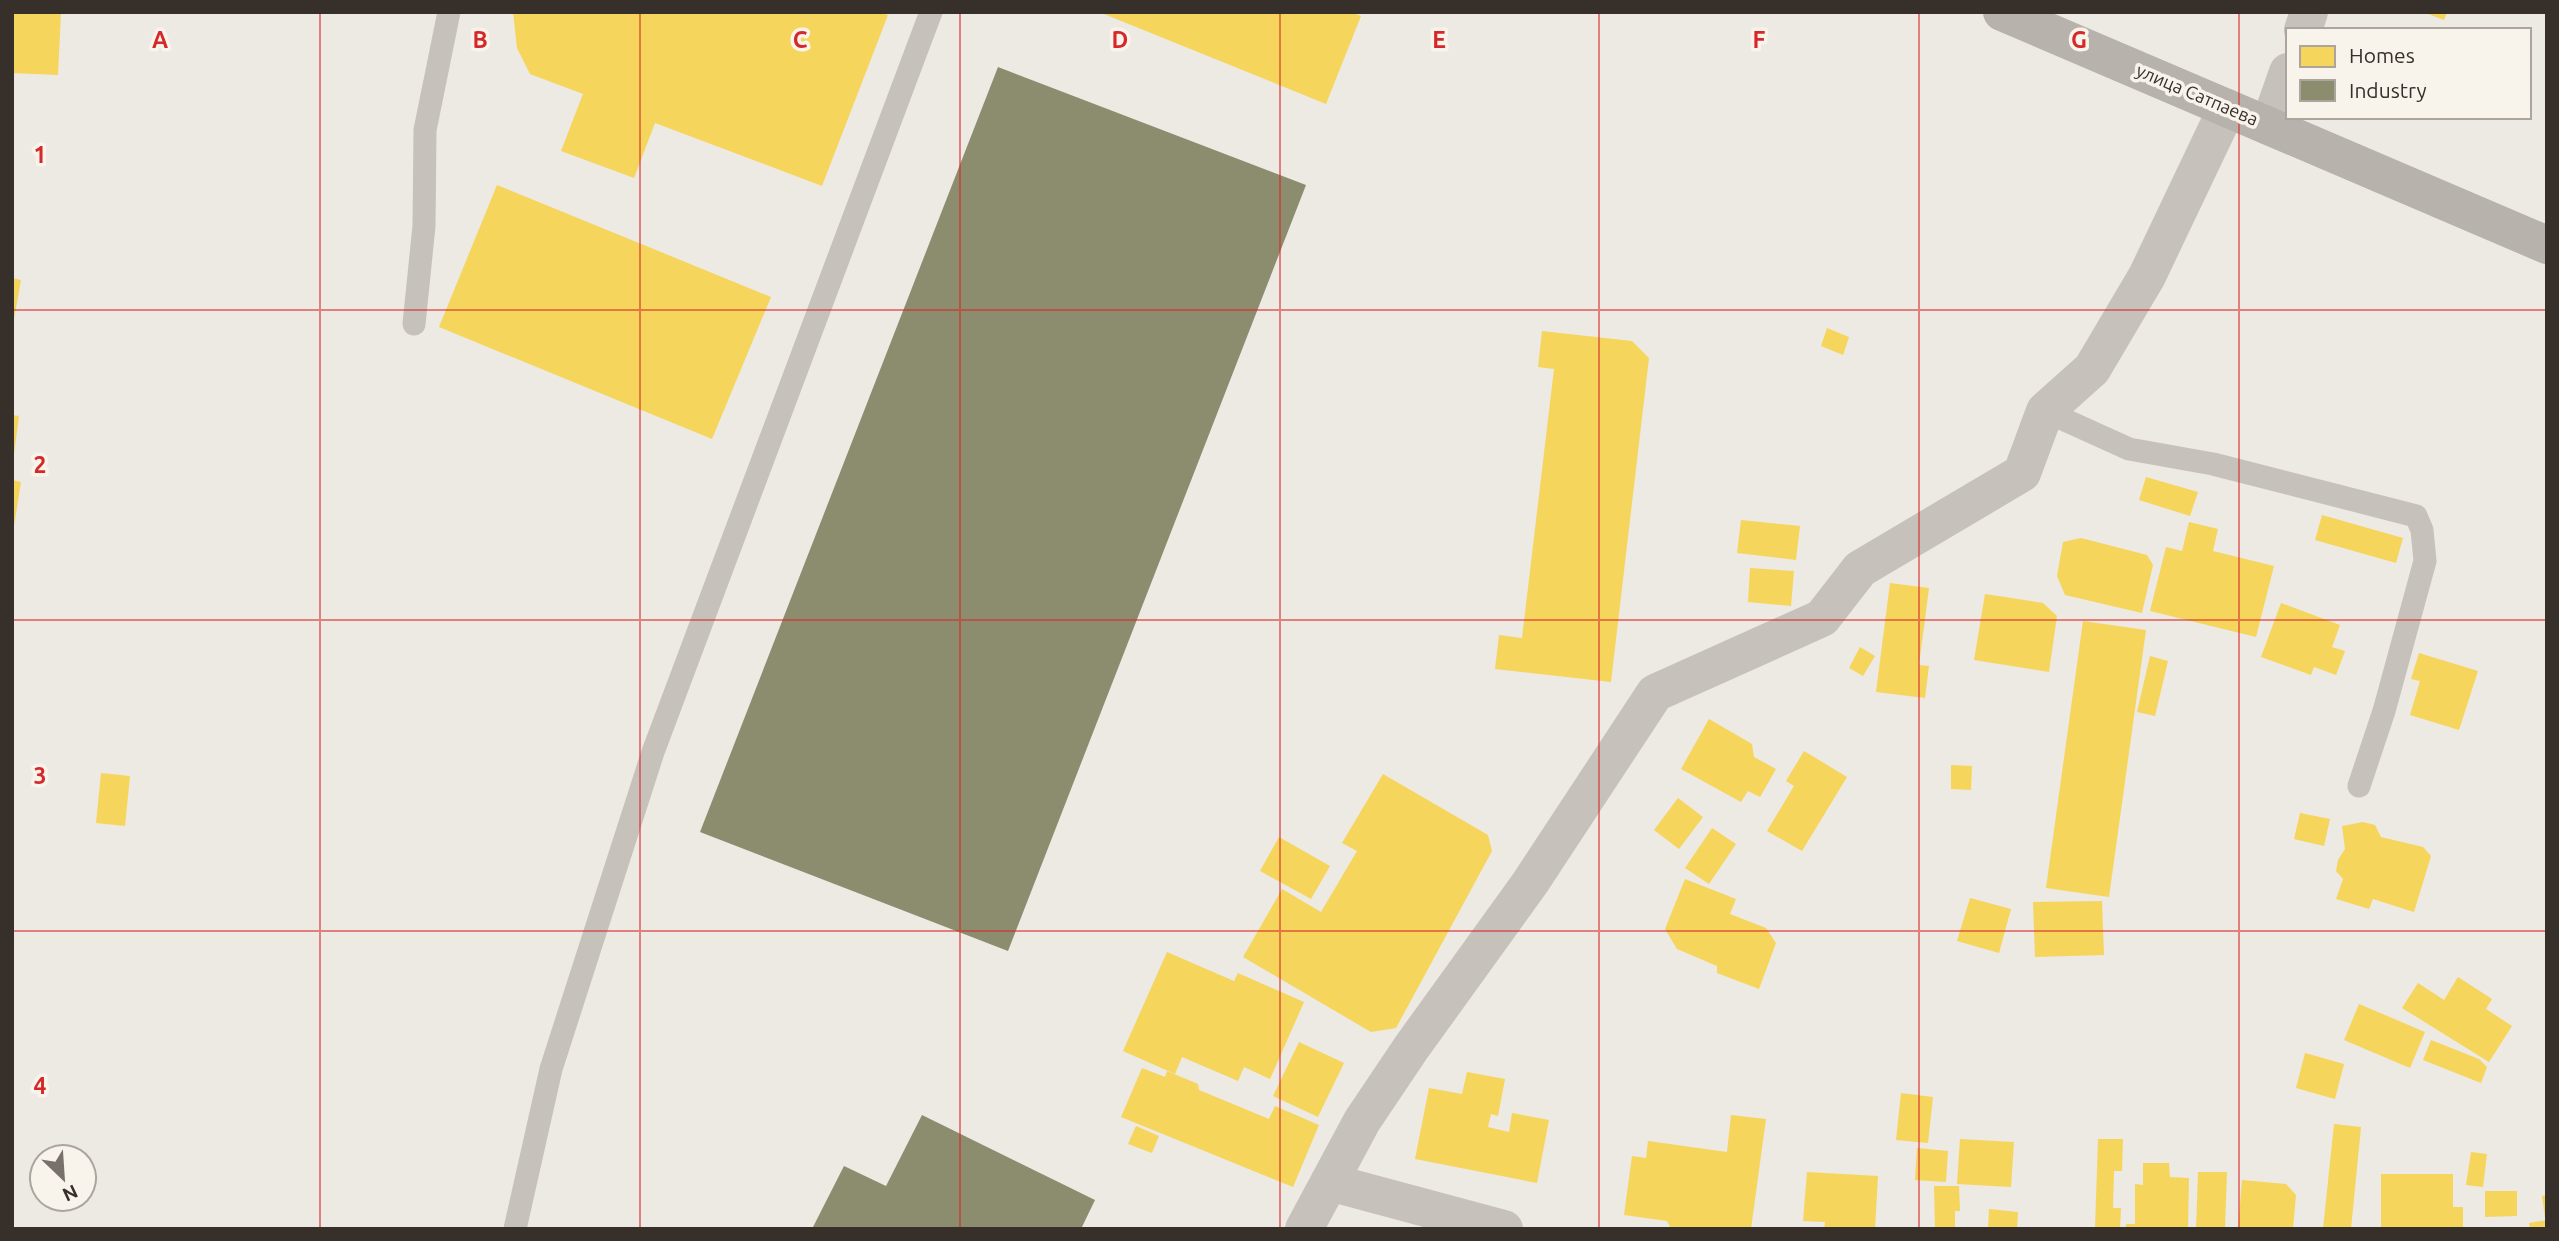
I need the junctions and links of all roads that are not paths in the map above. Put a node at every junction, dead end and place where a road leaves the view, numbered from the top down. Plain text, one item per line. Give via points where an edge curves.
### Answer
1 (449, 12) edge
2 (931, 12) edge
3 (2003, 12) edge
4 (2286, 78) edge
5 (2228, 108) junction
6 (2269, 125) junction
7 (2544, 235) edge
8 (414, 324) dead end
9 (2045, 411) junction
10 (2359, 786) dead end
11 (1329, 1182) junction
12 (515, 1229) edge
13 (1304, 1229) edge
14 (1504, 1229) edge

1 - 8 lane via 425,130 424,226
2 - 12 lane via 653,752 551,1069
3 - 5 street, улица Сатпаева
4 - 6 street
5 - 6 street, улица Сатпаева
5 - 9 street via 2147,276 2092,369
6 - 7 street, улица Сатпаева
9 - 10 lane via 2129,449 2213,464 2416,516 2425,561
9 - 11 street via 2022,473 1860,569 1822,618 1655,693 1530,883 1362,1121
11 - 13 street
11 - 14 street

